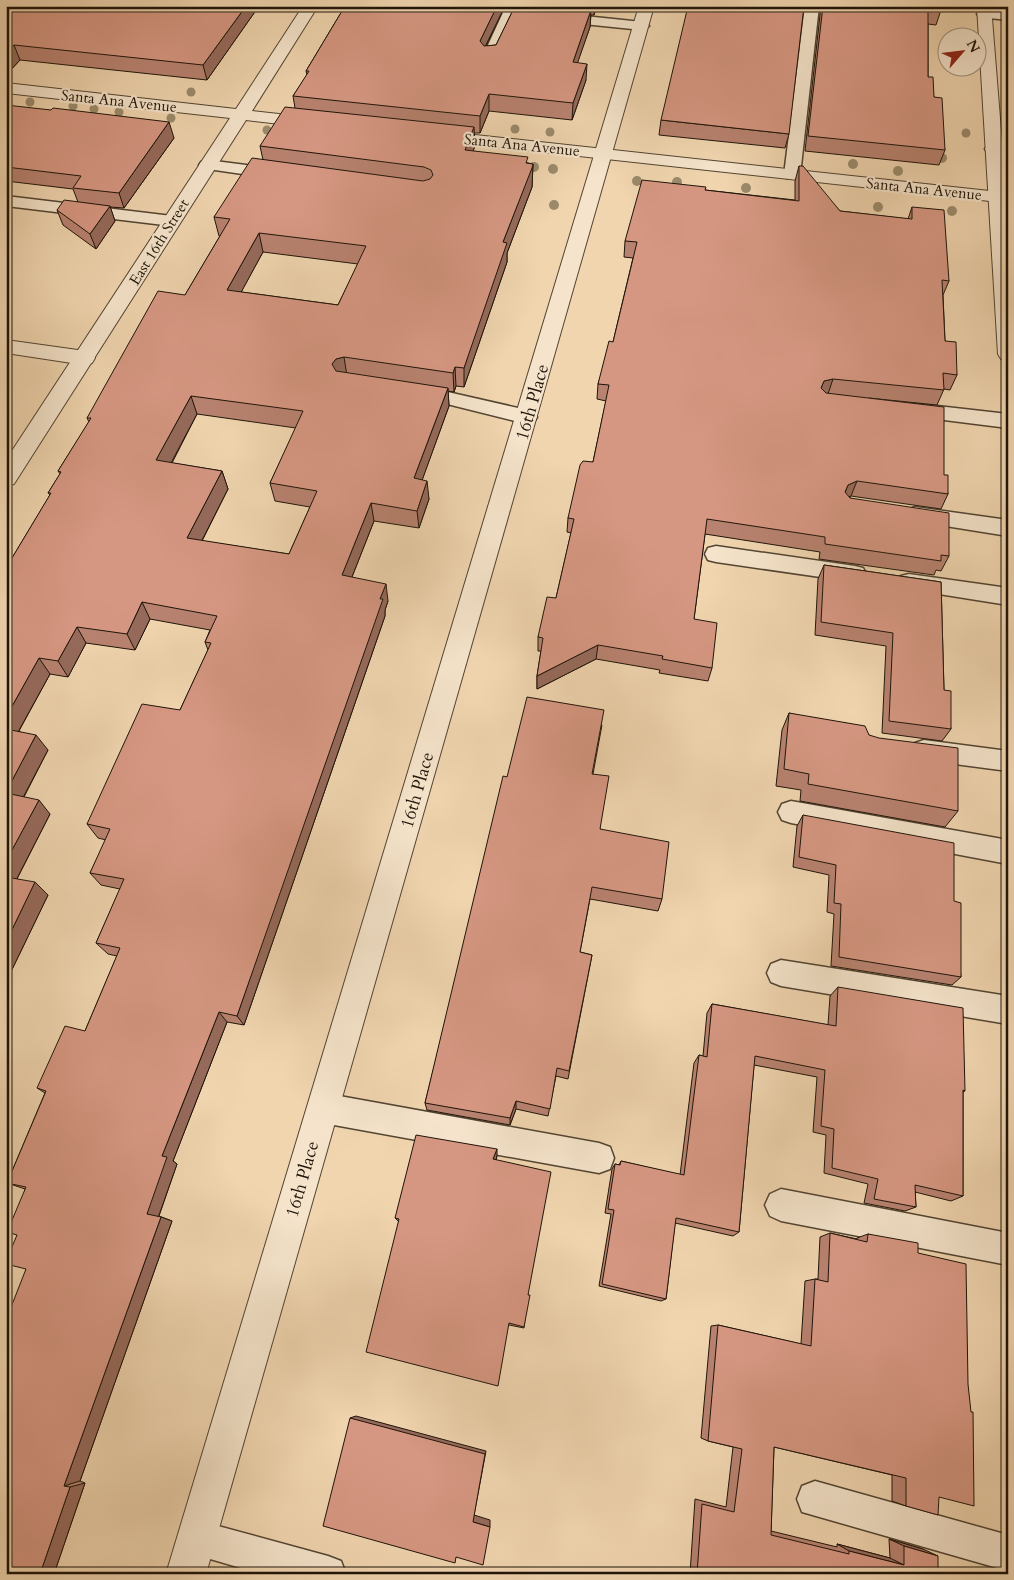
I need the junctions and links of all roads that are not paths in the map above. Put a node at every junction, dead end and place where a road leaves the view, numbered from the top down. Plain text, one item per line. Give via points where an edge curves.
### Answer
1 (311, 6) edge
2 (812, 6) edge
3 (511, 9) edge
4 (984, 10) edge
5 (644, 16) edge
6 (1008, 16) edge
7 (489, 58) edge
8 (6, 88) edge
9 (240, 114) junction
10 (328, 124) edge
11 (417, 134) edge
12 (1001, 150) edge
13 (604, 155) junction
14 (207, 165) junction
15 (792, 176) junction
16 (296, 177) edge
17 (1002, 197) edge
18 (6, 201) edge
19 (172, 222) junction
20 (1004, 246) edge
21 (1006, 333) edge
22 (6, 346) edge
23 (1008, 354) edge
24 (85, 358) junction
25 (393, 390) edge
26 (894, 409) edge
27 (527, 417) junction
28 (1008, 421) edge
29 (6, 478) edge
30 (900, 513) edge
31 (1008, 528) edge
32 (716, 554) dead end
33 (1008, 597) edge
34 (899, 747) edge
35 (1008, 761) edge
36 (791, 812) dead end
37 (1008, 852) edge
38 (781, 973) dead end
39 (1008, 1010) edge
40 (323, 1108) junction
41 (599, 1158) dead end
42 (781, 1205) dead end
43 (1008, 1250) edge
44 (815, 1499) dead end
45 (196, 1538) junction
46 (1008, 1553) edge
47 (186, 1574) edge
48 (328, 1574) edge

1 - 9 street, East 16th Street
2 - 15 lane
3 - 5 lane
3 - 7 lane
4 - 6 lane
4 - 12 street
5 - 13 street, 16th Place
8 - 9 street, Santa Ana Avenue
9 - 10 street, Santa Ana Avenue
9 - 14 street, East 16th Street
11 - 13 street, Santa Ana Avenue
12 - 17 street
13 - 15 street, Santa Ana Avenue
13 - 27 street, 16th Place
14 - 16 lane
14 - 19 street, East 16th Street
15 - 17 street, Santa Ana Avenue
17 - 20 street
18 - 19 lane
19 - 24 street, East 16th Street
20 - 21 street
21 - 23 street
22 - 24 street
24 - 29 street, East 16th Street
25 - 27 lane via 439,396
26 - 28 lane
27 - 40 street, 16th Place
30 - 31 lane
32 - 33 lane
34 - 35 lane
36 - 37 lane
38 - 39 lane
40 - 41 lane
40 - 45 street, 16th Place
42 - 43 lane
44 - 46 lane
45 - 47 street, 16th Place
45 - 48 lane

